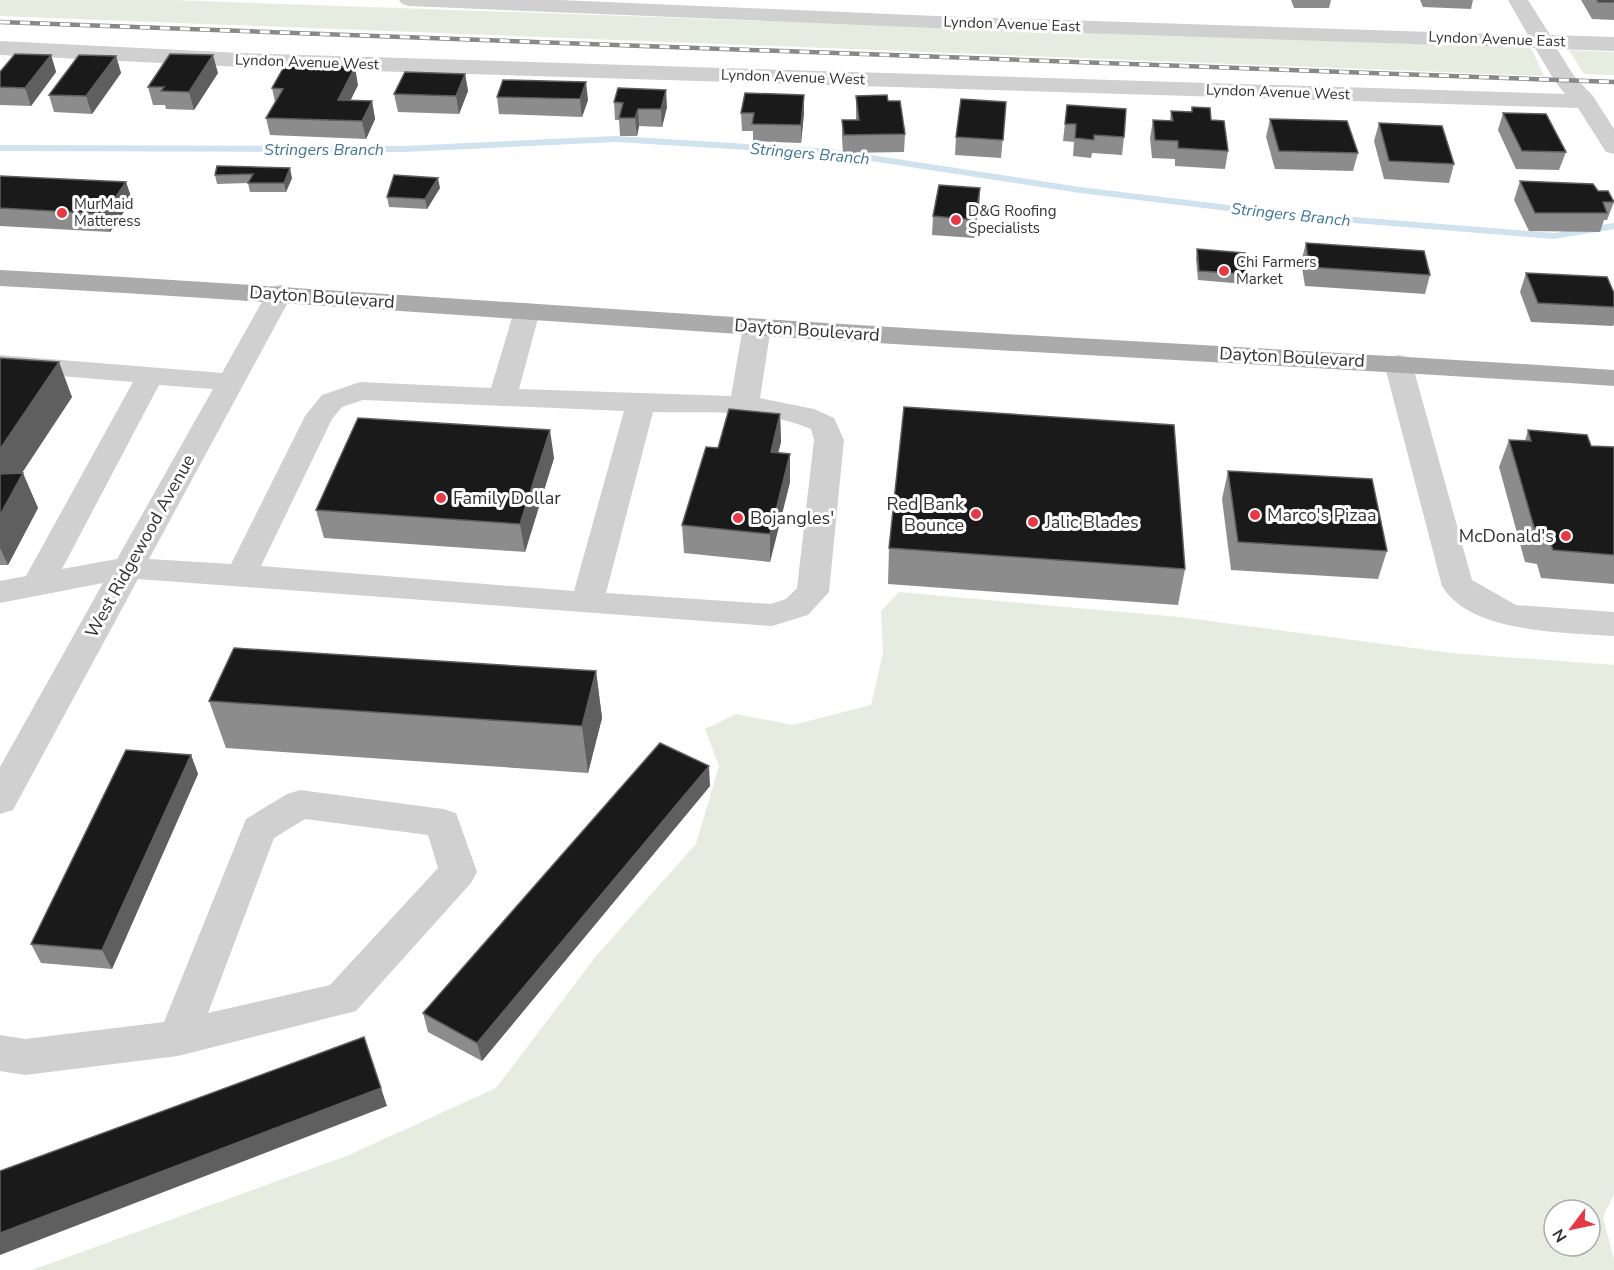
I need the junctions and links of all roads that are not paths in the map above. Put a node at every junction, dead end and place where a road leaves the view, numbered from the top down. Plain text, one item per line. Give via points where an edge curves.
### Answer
1 (410, 0) edge
2 (1518, 0) edge
3 (486, 1) edge
4 (1544, 41) junction
5 (1614, 44) edge
6 (0, 48) edge
7 (1585, 101) junction
8 (1614, 147) edge
9 (0, 278) edge
10 (280, 293) junction
11 (527, 311) junction
12 (757, 327) junction
13 (0, 363) edge
14 (1398, 363) junction
15 (150, 376) junction
16 (1614, 378) edge
17 (231, 382) junction
18 (501, 398) junction
19 (641, 402) junction
20 (744, 406) junction
21 (128, 568) junction
22 (241, 575) junction
23 (37, 586) junction
24 (0, 592) edge
25 (587, 603) junction
26 (1614, 624) edge
27 (0, 800) edge
28 (178, 1038) junction
29 (0, 1053) edge

1 - 3 street, Lyndon Avenue East
2 - 4 street
3 - 4 street, Lyndon Avenue East via 936,22
4 - 5 street, Lyndon Avenue East
4 - 7 street via 1565,80
6 - 7 street, Lyndon Avenue West via 272,61
7 - 8 street
9 - 10 main road, Dayton Boulevard
10 - 11 main road, Dayton Boulevard
10 - 17 street, West Ridgewood Avenue
11 - 12 main road, Dayton Boulevard
11 - 18 street
12 - 14 main road, Dayton Boulevard
12 - 20 street
13 - 15 street
14 - 16 main road, Dayton Boulevard
14 - 26 street via 1458,586 1511,616
15 - 17 street
15 - 23 street
17 - 21 street, West Ridgewood Avenue
18 - 19 street
18 - 22 street via 360,391 332,401 319,416
19 - 20 street
19 - 25 street
20 - 25 street via 806,414 824,424 829,440 813,592 797,607 772,615
21 - 22 street
21 - 23 street
21 - 27 street, West Ridgewood Avenue
22 - 25 street
23 - 24 street
28 - 28 street via 342,999 458,872 443,823 300,804 259,830
28 - 29 street via 25,1057

